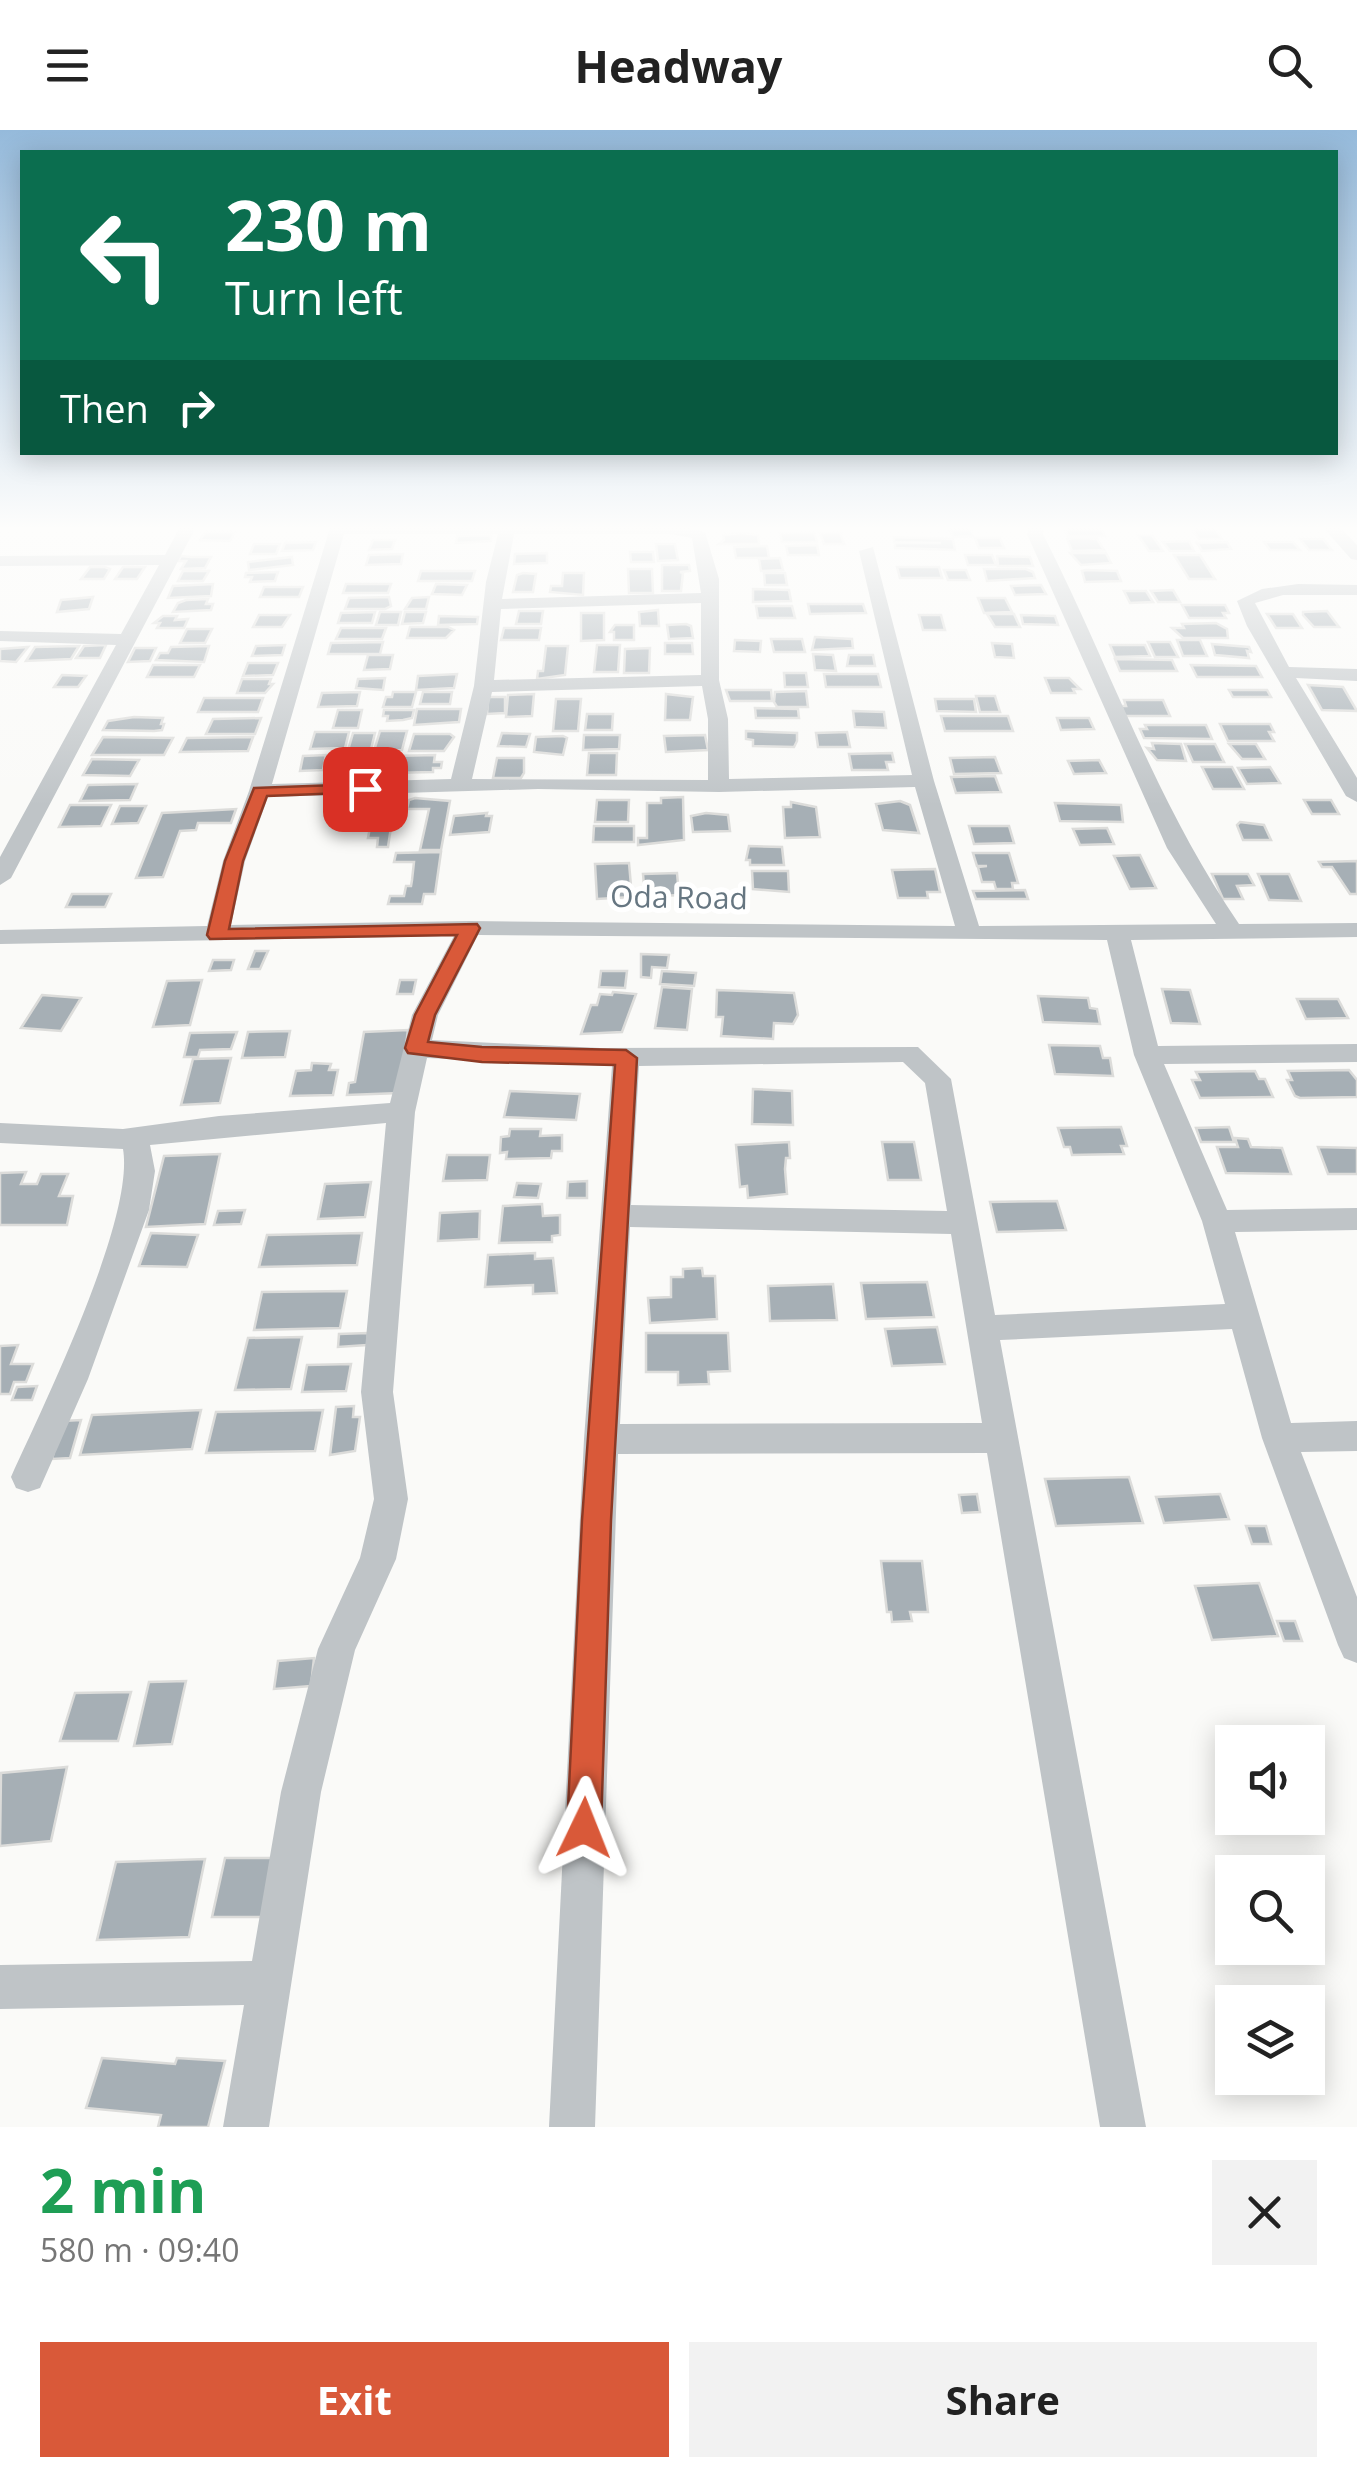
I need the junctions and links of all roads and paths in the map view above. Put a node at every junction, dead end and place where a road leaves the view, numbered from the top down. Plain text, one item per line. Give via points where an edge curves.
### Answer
1 (141, 618) edge
2 (312, 618) edge
3 (492, 618) edge
4 (708, 618) edge
5 (884, 618) edge
6 (1077, 618) edge
7 (1253, 618) edge
8 (0, 636) edge
9 (130, 640) junction
10 (1283, 672) junction
11 (1357, 675) edge
12 (710, 680) junction
13 (484, 686) junction
14 (924, 781) junction
15 (460, 786) junction
16 (718, 786) junction
17 (1355, 789) edge
18 (260, 791) junction
19 (0, 878) edge
20 (470, 928) junction
21 (1357, 930) edge
22 (1232, 932) junction
23 (1117, 933) junction
24 (970, 934) junction
25 (217, 935) junction
26 (0, 937) edge
27 (415, 1048) junction
28 (1357, 1053) edge
29 (1147, 1055) junction
30 (626, 1058) junction
31 (400, 1112) junction
32 (0, 1133) edge
33 (135, 1138) junction
34 (616, 1216) junction
35 (1357, 1219) edge
36 (1217, 1222) junction
37 (966, 1223) junction
38 (1244, 1316) junction
39 (984, 1328) junction
40 (1357, 1436) edge
41 (1000, 1438) junction
42 (1279, 1438) junction
43 (602, 1439) junction
44 (28, 1478) dead end
45 (1357, 1645) edge
46 (270, 1983) junction
47 (0, 1987) edge
48 (246, 2127) edge
49 (572, 2127) edge
50 (1123, 2127) edge

1 - 9 street
2 - 18 street
3 - 13 street
4 - 12 street
5 - 14 street
6 - 22 street via 1151,792
7 - 10 street
8 - 9 street
9 - 19 street
10 - 11 street
10 - 17 street
12 - 13 street
12 - 16 street via 718,719
13 - 15 street
14 - 16 street
14 - 24 street
15 - 16 street
15 - 18 street
18 - 25 street
20 - 24 street, Oda Road
20 - 25 street, Oda Road
20 - 27 street
21 - 22 street, Oda Road
22 - 23 street, Oda Road
23 - 24 street, Oda Road
23 - 29 street
25 - 26 street, Oda Road
27 - 30 street
27 - 31 street
28 - 29 street
29 - 36 street
30 - 34 street
30 - 37 street via 909,1053 938,1079
31 - 33 street
31 - 46 street via 377,1392 391,1499 378,1558 332,1667 301,1792
32 - 33 street
33 - 44 street via 141,1172 134,1210
34 - 37 street
34 - 43 street
35 - 36 street
36 - 38 street
37 - 39 street
38 - 39 street
38 - 42 street
39 - 41 street
40 - 42 street
41 - 43 street
41 - 50 street
42 - 45 street
43 - 49 street
46 - 47 street
46 - 48 street

